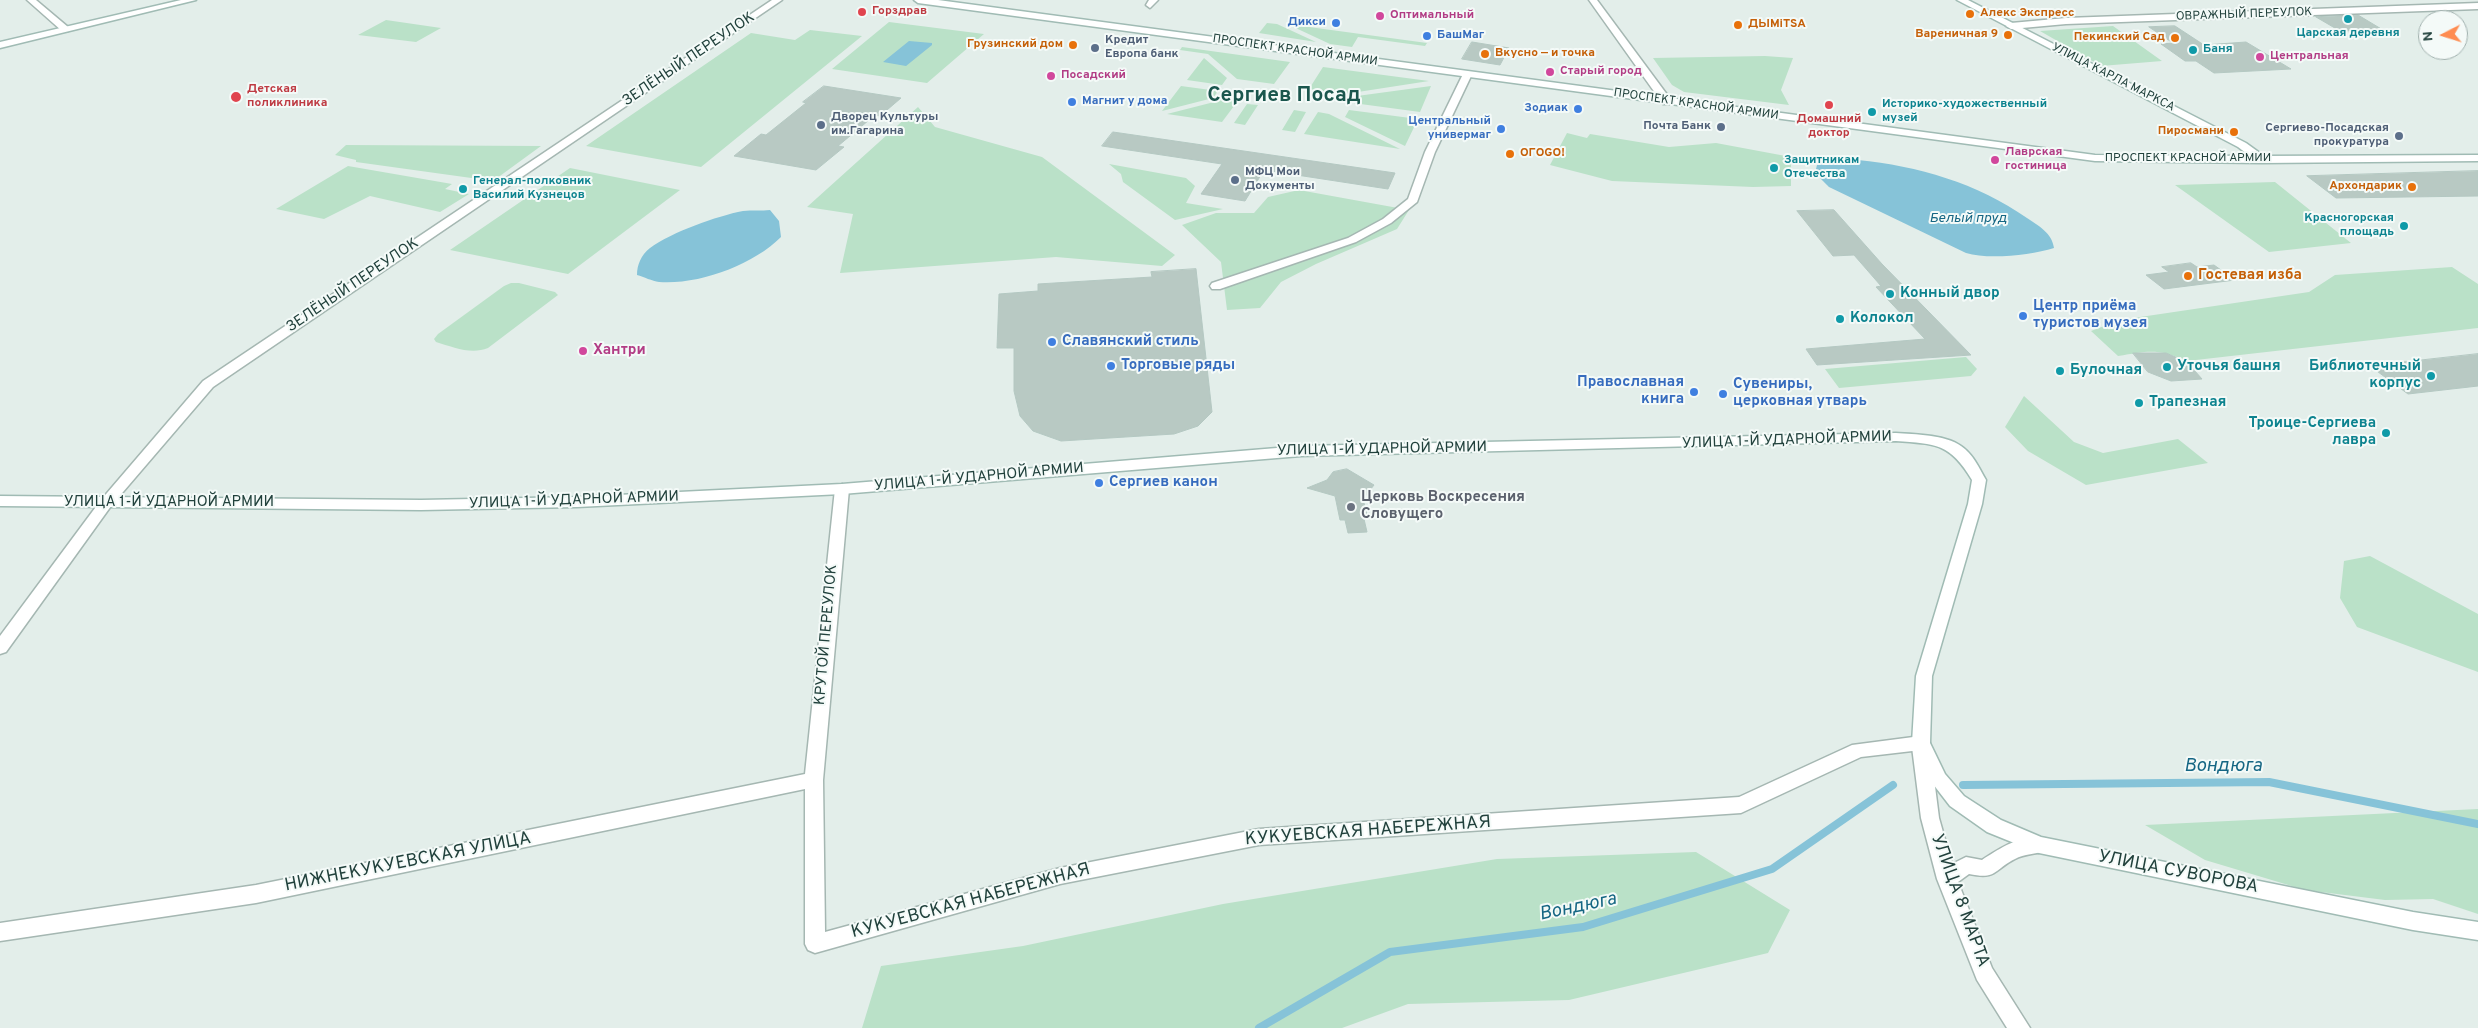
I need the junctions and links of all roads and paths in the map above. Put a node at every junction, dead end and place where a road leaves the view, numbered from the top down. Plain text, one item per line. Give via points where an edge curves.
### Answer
1 (31, 0) edge
2 (192, 0) edge
3 (778, 0) edge
4 (918, 0) edge
5 (1593, 0) edge
6 (1961, 0) edge
7 (2478, 6) edge
8 (2011, 26) junction
9 (64, 29) junction
10 (0, 45) edge
11 (1467, 74) junction
12 (1667, 102) junction
13 (2478, 158) edge
14 (2262, 160) junction
15 (1216, 286) dead end
16 (842, 489) junction
17 (0, 501) edge
18 (106, 502) junction
19 (0, 648) edge
20 (1924, 676) joint
21 (1920, 743) junction
22 (814, 780) junction
23 (2039, 845) junction
24 (1947, 878) junction
25 (2478, 931) edge
26 (0, 932) edge
27 (815, 944) joint
28 (2016, 1027) edge

1 - 9 main road
2 - 9 main road
3 - 18 main road, ЗЕЛЁНЫЙ ПЕРЕУЛОК via 208,384
4 - 11 main road, ПРОСПЕКТ КРАСНОЙ АРМИИ
5 - 12 main road
6 - 8 main road, УЛИЦА КАРЛА МАРКСА
7 - 8 main road, ОВРАЖНЫЙ ПЕРЕУЛОК via 2066,21
8 - 14 main road, УЛИЦА КАРЛА МАРКСА via 2242,145
9 - 10 main road
11 - 12 main road, ПРОСПЕКТ КРАСНОЙ АРМИИ
11 - 15 main road via 1430,152 1413,200 1386,221 1352,240
12 - 14 main road, ПРОСПЕКТ КРАСНОЙ АРМИИ via 2096,158
13 - 14 main road, ПРОСПЕКТ КРАСНОЙ АРМИИ
16 - 18 main road, УЛИЦА 1-Й УДАРНОЙ АРМИИ via 548,503
16 - 20 main road, УЛИЦА 1-Й УДАРНОЙ АРМИИ via 1300,451 1896,437 1924,439 1955,448 1979,480 1975,504
16 - 22 main road, КРУТОЙ ПЕРЕУЛОК
17 - 18 main road, УЛИЦА 1-Й УДАРНОЙ АРМИИ
18 - 19 main road, ЗЕЛЁНЫЙ ПЕРЕУЛОК
20 - 21 main road, УЛИЦА 8 МАРТА
21 - 23 main road, УЛИЦА СУВОРОВА via 1939,779 1957,801 1994,826
21 - 24 main road, УЛИЦА 8 МАРТА via 1930,818
21 - 27 main road, КУКУЕВСКАЯ НАБЕРЕЖНАЯ via 1858,750 1742,805 1258,837 1060,876
22 - 26 main road, НИЖНЕКУКУЕВСКАЯ УЛИЦА via 256,894
22 - 27 main road, КРУТОЙ ПЕРЕУЛОК
23 - 24 main road via 2011,850 1985,869 1966,865
23 - 25 main road, УЛИЦА СУВОРОВА via 2413,921
24 - 28 main road, УЛИЦА 8 МАРТА via 1984,973

